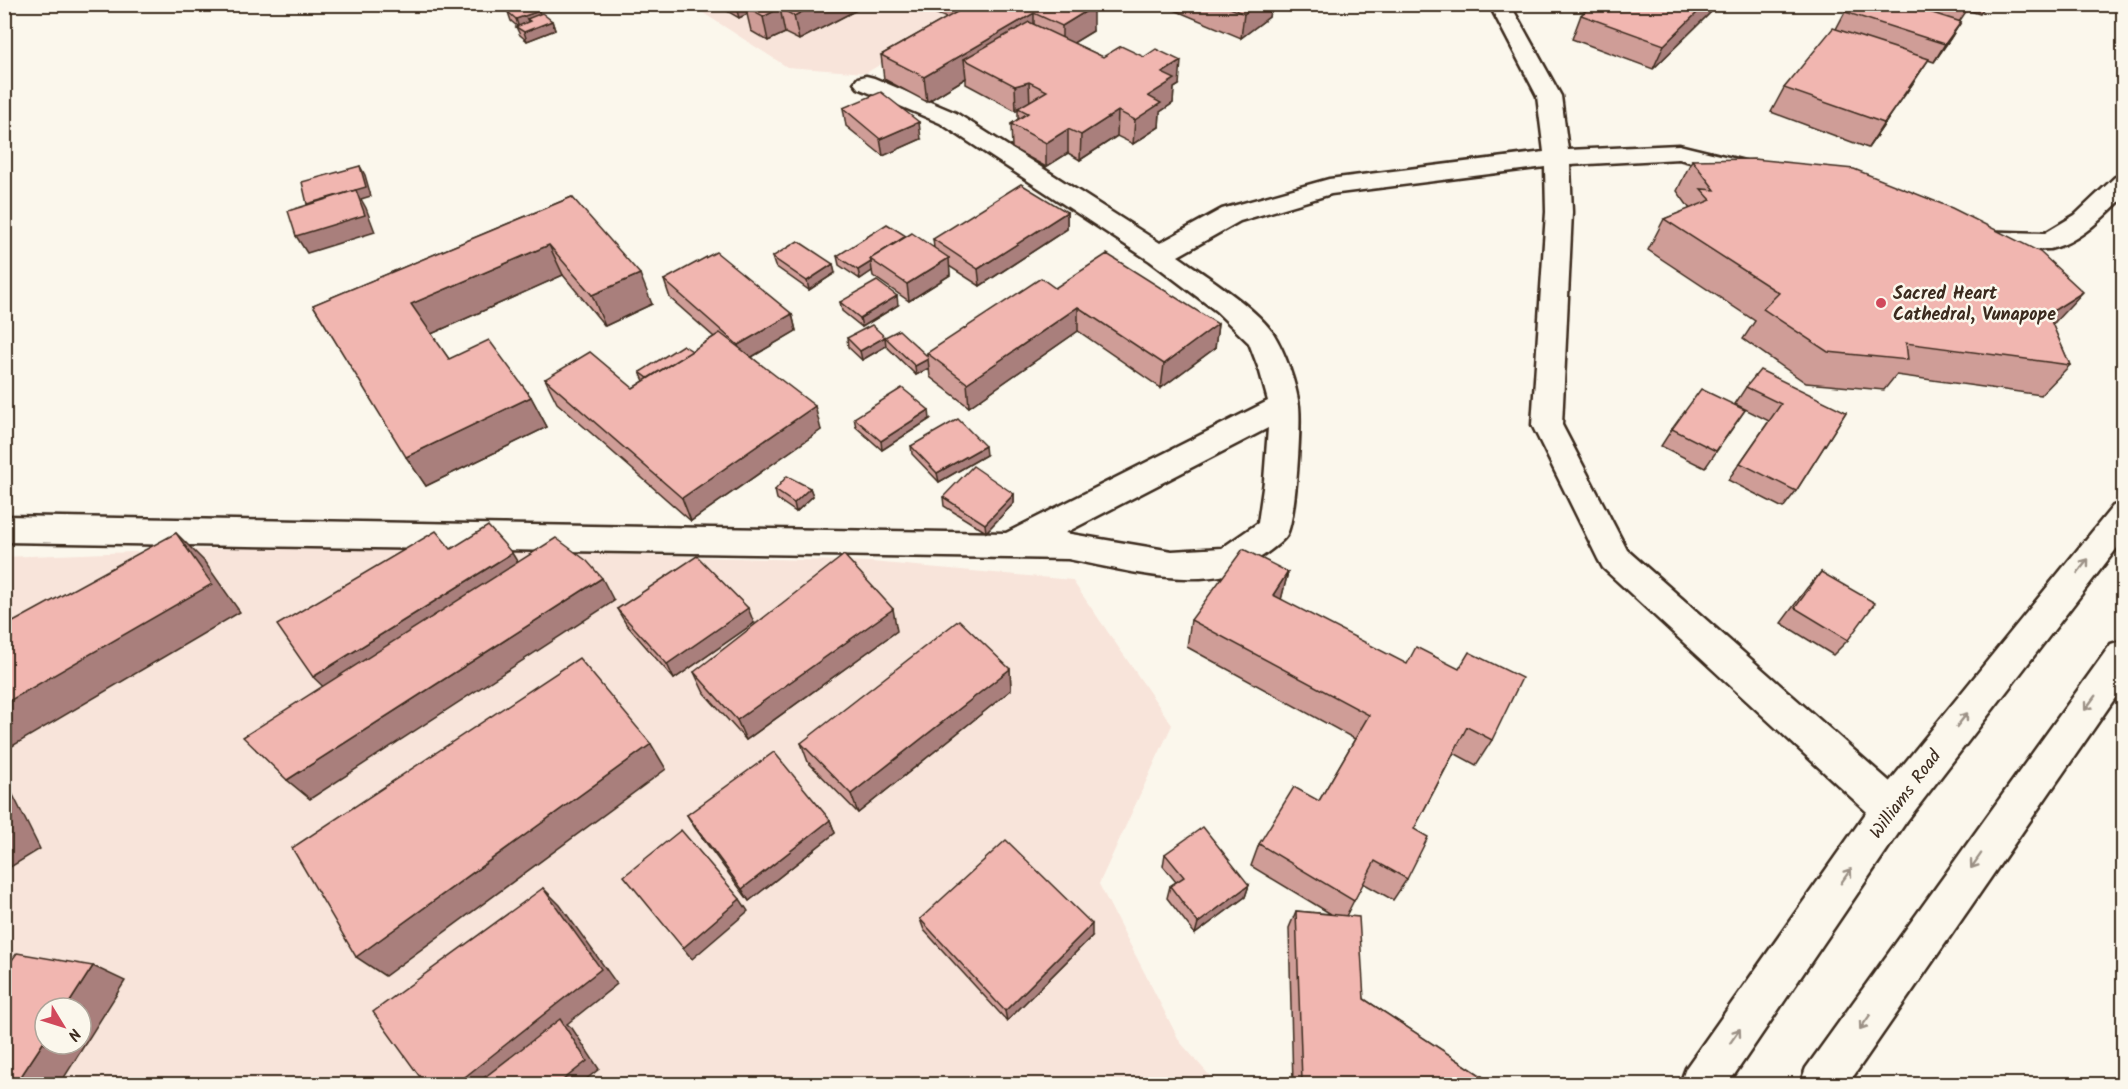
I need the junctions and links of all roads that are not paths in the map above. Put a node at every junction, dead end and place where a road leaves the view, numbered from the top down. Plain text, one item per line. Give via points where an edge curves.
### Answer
1 (1499, 4) edge
2 (866, 83) dead end
3 (1557, 158) junction
4 (1770, 175) edge
5 (2124, 183) edge
6 (1946, 229) edge
7 (1159, 255) junction
8 (1284, 406) junction
9 (2124, 515) edge
10 (4, 529) edge
11 (1010, 546) junction
12 (2124, 655) edge
13 (1892, 809) junction
14 (1702, 1084) edge
15 (1821, 1084) edge

1 - 3 street via 1549,96
2 - 7 street via 948,118
3 - 4 street via 1679,152
3 - 7 street via 1329,187 1231,215
3 - 13 street via 1559,212 1547,425 1615,560
5 - 6 street via 2084,221 2050,241 1978,241
7 - 8 street via 1226,304 1261,338
8 - 11 street
8 - 11 street via 1273,528 1229,561 1173,565 1068,546
13 -> 9 street, Williams Road
10 - 11 street
12 -> 15 street
14 -> 13 street, Williams Road

